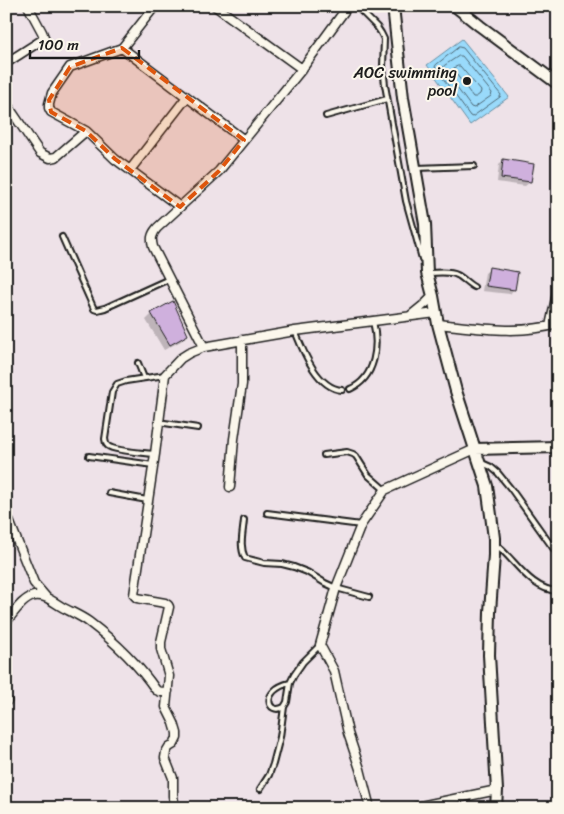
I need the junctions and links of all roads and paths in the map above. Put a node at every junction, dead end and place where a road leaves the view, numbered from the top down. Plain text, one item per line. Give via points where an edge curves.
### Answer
1 (28, 6) edge
2 (155, 6) edge
3 (215, 6) edge
4 (348, 6) edge
5 (356, 6) edge
6 (393, 6) edge
7 (455, 6) edge
8 (122, 48) junction
9 (6, 63) edge
10 (302, 69) junction
11 (557, 80) edge
12 (186, 97) junction
13 (387, 99) junction
14 (6, 103) edge
15 (326, 116) dead end
16 (86, 131) junction
17 (244, 140) junction
18 (474, 166) dead end
19 (416, 168) junction
20 (130, 170) junction
21 (180, 207) junction
22 (62, 237) dead end
23 (426, 273) junction
24 (169, 279) junction
25 (474, 287) dead end
26 (558, 289) edge
27 (433, 296) junction
28 (436, 314) junction
29 (408, 317) junction
30 (373, 321) junction
31 (438, 324) junction
32 (554, 325) edge
33 (294, 331) junction
34 (242, 340) junction
35 (204, 347) junction
36 (138, 363) dead end
37 (165, 375) junction
38 (144, 378) junction
39 (350, 389) dead end
40 (342, 390) dead end
41 (158, 422) junction
42 (198, 428) dead end
43 (558, 447) edge
44 (476, 449) junction
45 (155, 454) junction
46 (324, 455) dead end
47 (89, 456) dead end
48 (480, 463) junction
49 (153, 465) junction
50 (230, 487) dead end
51 (385, 490) junction
52 (109, 494) dead end
53 (147, 500) junction
54 (6, 513) edge
55 (267, 513) dead end
56 (244, 520) dead end
57 (361, 524) junction
58 (494, 543) junction
59 (558, 555) edge
60 (336, 588) junction
61 (558, 591) edge
62 (46, 597) junction
63 (369, 597) dead end
64 (6, 622) edge
65 (320, 646) junction
66 (290, 683) junction
67 (168, 691) junction
68 (284, 707) junction
69 (260, 789) dead end
70 (497, 790) junction
71 (175, 808) edge
72 (370, 808) edge
73 (411, 808) edge
74 (496, 808) edge

1 - 9 street via 44,37
2 - 8 street
3 - 10 street
4 - 10 street
5 - 13 lane via 384,39
6 - 19 street via 403,98
7 - 11 street
8 - 12 street
8 - 16 street via 70,67 52,93 49,100 51,112
10 - 17 street
12 - 17 street
12 - 20 street
13 - 15 lane
13 - 23 lane via 406,201
14 - 16 street via 40,153 50,158 56,158
16 - 20 street
17 - 21 street via 219,171
18 - 19 lane
19 - 23 street via 426,224
20 - 21 street
21 - 24 street via 156,228 151,238 152,247
22 - 24 lane via 94,309 105,308
23 - 25 lane via 460,276
23 - 27 street
24 - 35 street
26 - 32 street
27 - 28 street
27 - 29 street
28 - 29 street
28 - 31 street
29 - 30 street
30 - 33 street
30 - 39 lane via 376,346 372,363 361,382
31 - 32 street via 514,330
31 - 44 street
33 - 34 street
33 - 40 lane via 312,367 329,386
34 - 35 street
34 - 50 street via 242,384
35 - 37 street via 181,358
36 - 38 lane
37 - 38 lane
37 - 41 street
38 - 45 lane via 120,382 114,388 105,439 106,444 115,449
41 - 42 lane
41 - 45 street
43 - 44 street
44 - 48 street
44 - 51 street
45 - 49 street
46 - 51 lane via 353,454 368,475
47 - 49 lane
48 - 58 street via 487,486
48 - 59 lane via 491,467 502,478
49 - 53 street
51 - 57 street
52 - 53 lane
53 - 67 street via 134,596 165,603 169,607 161,642 169,676
54 - 62 street via 34,584
55 - 57 lane
56 - 60 lane via 241,544 245,558 294,567
57 - 60 street
58 - 61 lane via 539,585
58 - 70 street via 489,655
60 - 63 lane
60 - 65 street
62 - 64 street via 34,596 23,602
62 - 67 street via 100,631 145,674 156,690
65 - 66 lane
65 - 72 street via 334,672
66 - 68 lane
66 - 68 lane via 280,685 270,696 270,705 275,709
67 - 71 street via 166,707 177,733 165,758 174,778
68 - 69 lane via 273,764
70 - 73 street
70 - 74 street

